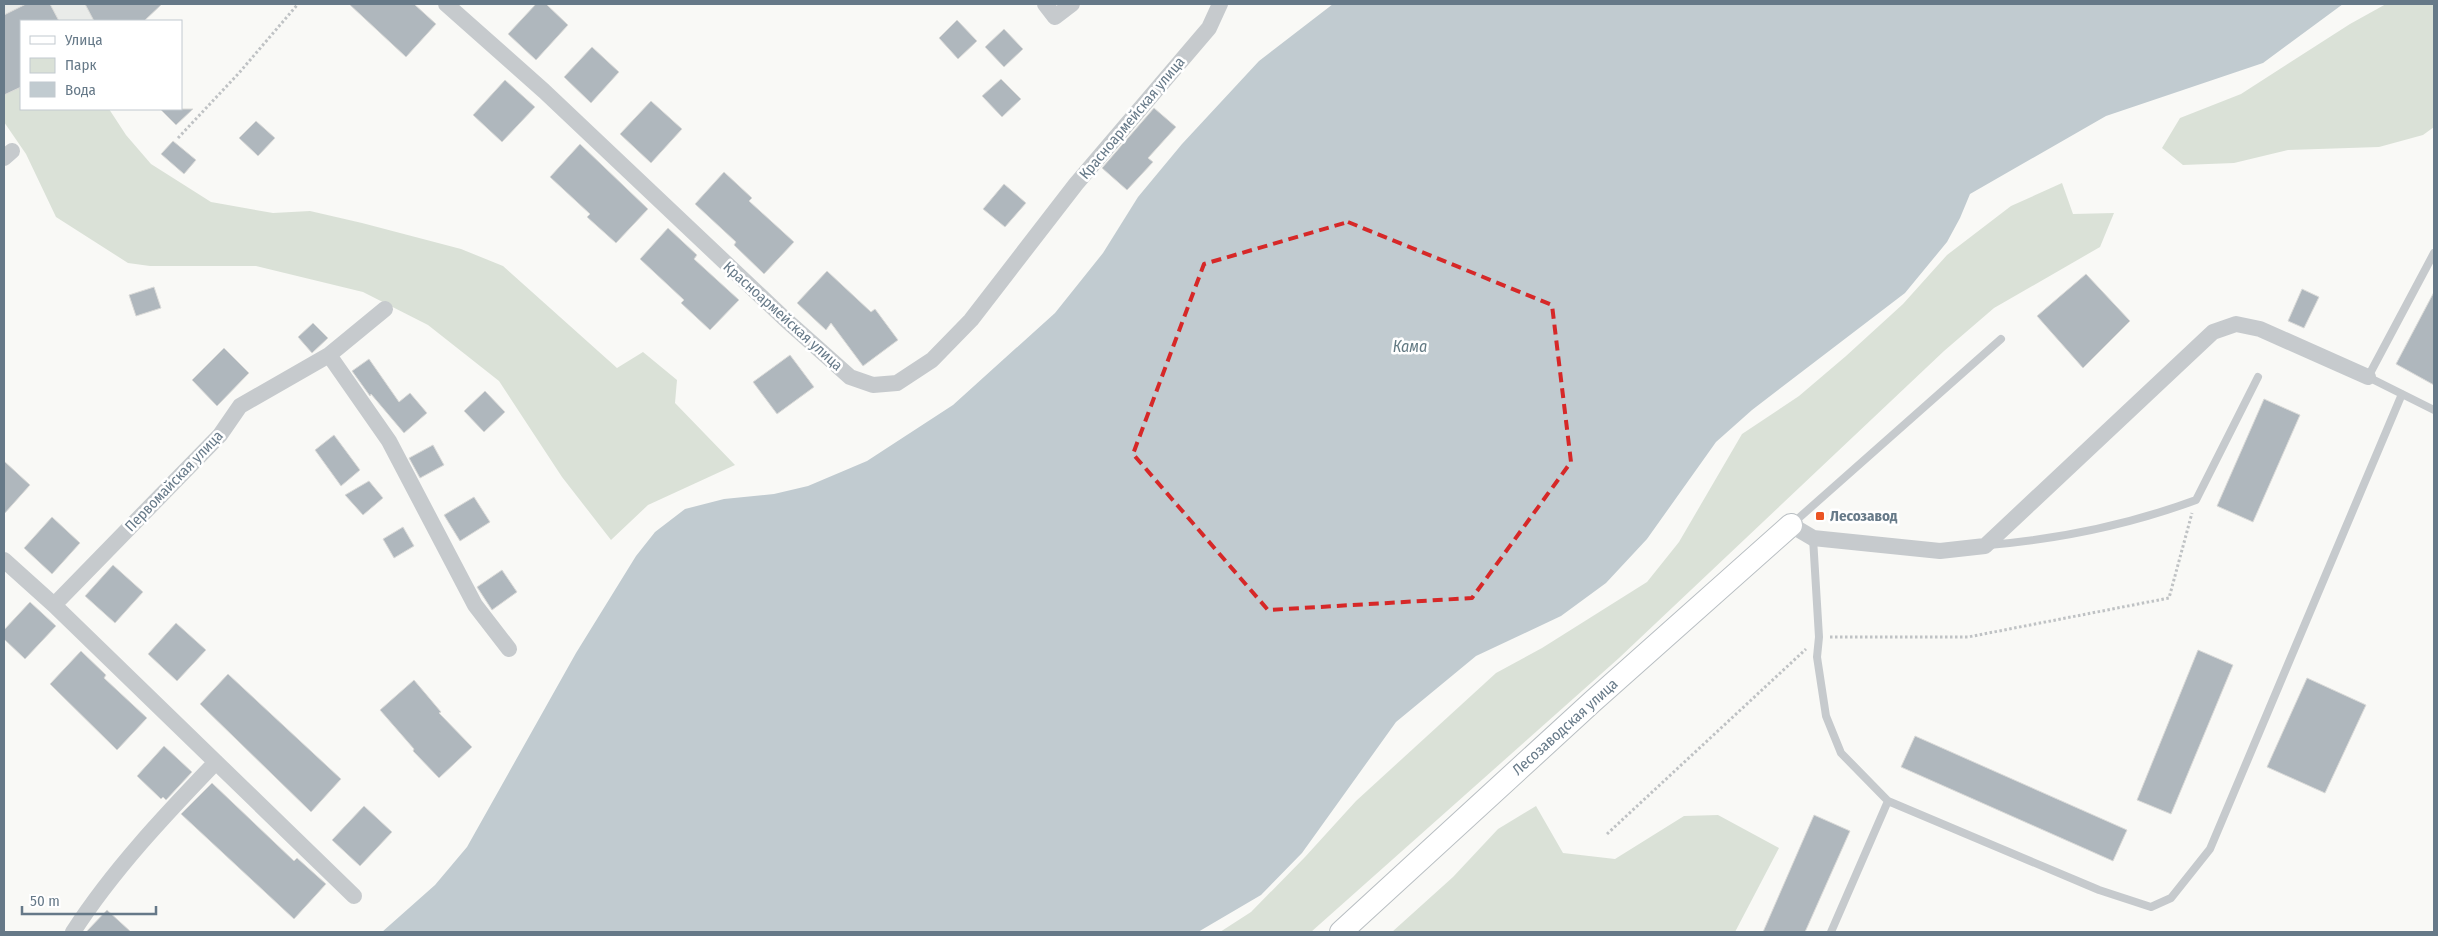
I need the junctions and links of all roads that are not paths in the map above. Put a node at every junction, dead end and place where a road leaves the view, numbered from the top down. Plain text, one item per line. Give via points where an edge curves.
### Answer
1 (446, 4) edge
2 (1045, 4) edge
3 (1072, 4) edge
4 (1220, 4) edge
5 (2434, 253) edge
6 (384, 309) dead end
7 (2001, 339) dead end
8 (329, 355) junction
9 (2368, 376) junction
10 (2258, 377) dead end
11 (2402, 394) junction
12 (2434, 410) edge
13 (1791, 525) junction
14 (1813, 538) junction
15 (1985, 546) junction
16 (4, 560) edge
17 (54, 605) junction
18 (509, 649) dead end
19 (216, 762) junction
20 (1888, 801) junction
21 (354, 896) dead end
22 (73, 932) edge
23 (1342, 932) edge
24 (1831, 932) edge

1 - 4 street, Красноармейская улица via 544,91 786,320 850,377 873,385 897,383 932,360 972,320 1076,184 1208,28
2 - 3 street via 1055,17
5 - 9 lane
6 - 8 street, Первомайская улица
7 - 13 lane
8 - 17 street, Первомайская улица via 240,406 220,435
8 - 18 street via 389,442 475,605
9 - 11 lane
9 - 15 street via 2260,329 2236,324 2213,332
10 - 15 lane via 2196,500 2155,515 2026,542
11 - 12 lane
11 - 20 lane via 2210,849 2171,898 2151,906 2099,890
13 - 14 street
13 - 23 street, Лесозаводская улица via 1592,702
14 - 15 street via 1940,551
14 - 20 lane via 1819,636 1817,657 1826,716 1841,754
16 - 17 street
17 - 19 street
19 - 21 street
19 - 22 street via 162,819
20 - 24 lane

